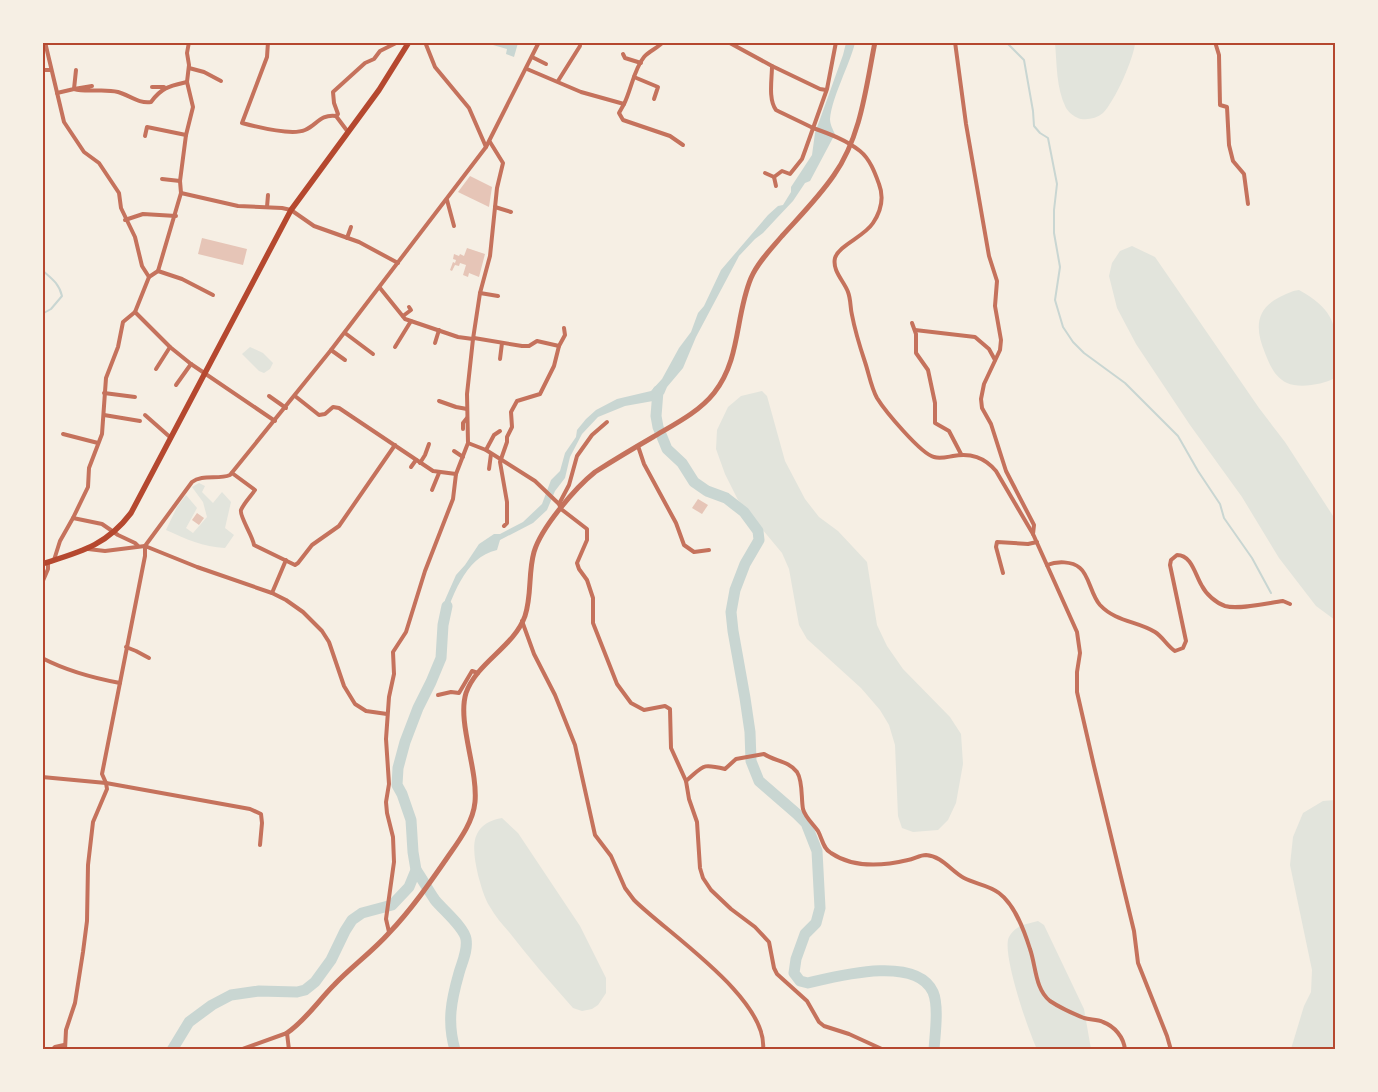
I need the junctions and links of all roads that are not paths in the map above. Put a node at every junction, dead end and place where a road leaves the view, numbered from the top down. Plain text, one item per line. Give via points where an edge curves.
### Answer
1 (45, 42) edge
2 (189, 42) edge
3 (268, 42) edge
4 (398, 42) edge
5 (409, 42) edge
6 (425, 42) edge
7 (539, 42) edge
8 (663, 42) edge
9 (728, 42) edge
10 (836, 42) edge
11 (875, 42) edge
12 (956, 42) edge
13 (1215, 42) edge
14 (580, 46) dead end
15 (623, 54) dead end
16 (532, 57) junction
17 (546, 64) dead end
18 (641, 64) junction
19 (772, 66) junction
20 (189, 68) junction
21 (527, 69) junction
22 (42, 70) edge
23 (51, 70) junction
24 (76, 70) dead end
25 (634, 77) junction
26 (221, 81) dead end
27 (558, 81) junction
28 (187, 82) junction
29 (92, 86) dead end
30 (152, 87) dead end
31 (165, 87) junction
32 (74, 89) junction
33 (826, 90) junction
34 (57, 93) junction
35 (654, 99) dead end
36 (624, 104) junction
37 (336, 116) junction
38 (814, 128) junction
39 (348, 132) junction
40 (186, 135) junction
41 (145, 136) dead end
42 (490, 142) junction
43 (683, 145) dead end
44 (851, 146) junction
45 (486, 147) junction
46 (765, 173) dead end
47 (774, 177) junction
48 (162, 179) dead end
49 (180, 181) junction
50 (776, 186) dead end
51 (181, 193) junction
52 (268, 195) dead end
53 (447, 200) junction
54 (1248, 204) dead end
55 (267, 207) junction
56 (495, 207) junction
57 (291, 210) junction
58 (511, 212) dead end
59 (176, 216) junction
60 (125, 220) junction
61 (454, 226) dead end
62 (351, 227) dead end
63 (347, 238) junction
64 (398, 263) junction
65 (158, 271) junction
66 (149, 277) junction
67 (380, 288) junction
68 (480, 293) junction
69 (213, 295) dead end
70 (498, 296) dead end
71 (409, 307) dead end
72 (135, 312) junction
73 (403, 316) junction
74 (411, 321) junction
75 (912, 323) dead end
76 (564, 328) dead end
77 (439, 330) junction
78 (915, 330) junction
79 (345, 333) junction
80 (473, 339) junction
81 (435, 343) dead end
82 (502, 343) junction
83 (559, 346) junction
84 (170, 347) junction
85 (395, 347) dead end
86 (332, 350) junction
87 (373, 354) dead end
88 (500, 359) dead end
89 (346, 360) dead end
90 (995, 360) junction
91 (191, 364) junction
92 (156, 369) dead end
93 (204, 373) junction
94 (176, 385) dead end
95 (104, 393) junction
96 (269, 396) dead end
97 (295, 396) junction
98 (135, 397) dead end
99 (439, 401) dead end
100 (286, 408) junction
101 (467, 408) junction
102 (104, 415) junction
103 (145, 415) dead end
104 (468, 418) junction
105 (140, 421) dead end
106 (275, 421) junction
107 (607, 422) dead end
108 (463, 429) dead end
109 (500, 431) dead end
110 (63, 434) dead end
111 (170, 438) junction
112 (98, 443) junction
113 (468, 443) junction
114 (428, 444) dead end
115 (395, 445) junction
116 (638, 446) junction
117 (486, 450) junction
118 (454, 451) dead end
119 (491, 454) junction
120 (961, 454) junction
121 (463, 457) junction
122 (500, 460) junction
123 (418, 461) junction
124 (411, 467) dead end
125 (489, 469) dead end
126 (232, 473) junction
127 (439, 473) junction
128 (456, 474) junction
129 (432, 490) dead end
130 (559, 505) junction
131 (73, 518) junction
132 (504, 526) dead end
133 (114, 532) junction
134 (1034, 534) junction
135 (1037, 542) junction
136 (138, 546) junction
137 (145, 546) junction
138 (88, 549) junction
139 (709, 550) dead end
140 (286, 560) junction
141 (48, 562) edge
142 (1047, 565) junction
143 (1003, 573) dead end
144 (42, 583) edge
145 (272, 593) junction
146 (1290, 604) dead end
147 (522, 621) junction
148 (126, 647) junction
149 (42, 658) edge
150 (148, 658) dead end
151 (478, 673) junction
152 (120, 683) junction
153 (438, 695) dead end
154 (387, 714) junction
155 (42, 777) edge
156 (686, 780) junction
157 (106, 783) junction
158 (260, 845) dead end
159 (390, 933) junction
160 (287, 1033) junction
161 (64, 1048) edge
162 (52, 1050) edge
163 (240, 1050) edge
164 (289, 1050) edge
165 (763, 1050) edge
166 (884, 1050) edge
167 (1125, 1050) edge
168 (1171, 1050) edge

1 - 23 street
2 - 20 street
3 - 37 street via 267,57 242,123 298,132 321,118
4 - 37 street via 380,51 333,92
5 - 39 main road
6 - 45 street via 435,67 469,108
7 - 16 street
8 - 18 street via 644,56
9 - 19 street
10 - 33 street
11 - 44 street
12 - 90 street via 984,228 998,281 996,306 1002,340
13 - 54 street via 1219,55 1220,105 1227,107 1229,145 1233,161 1244,174
14 - 27 street
15 - 18 street via 625,58
16 - 17 street
16 - 21 street
18 - 25 street
19 - 33 street
19 - 38 street via 773,106
20 - 26 street
20 - 28 street
21 - 27 street
21 - 42 street
22 - 23 street
23 - 34 street
24 - 32 street
25 - 35 street via 658,87
25 - 36 street
27 - 36 street via 581,92
28 - 31 street
28 - 40 street via 193,107
29 - 32 street
30 - 31 street
31 - 32 street via 148,103 118,92
32 - 34 street
33 - 38 street
34 - 60 street via 64,122 84,152 99,163 119,194
36 - 43 street via 619,113 624,120 670,136
37 - 39 street
38 - 44 street
38 - 47 street via 798,165 790,174 782,171
39 - 57 main road
40 - 41 street via 147,127
40 - 49 street
42 - 45 street
42 - 56 street via 503,163
44 - 116 street via 823,190 758,266 746,293 734,353 723,380 705,403
44 - 120 street via 860,151 876,174 881,204 872,225 863,235 843,247 834,264 850,296 852,315 873,388 881,404 928,455 942,458
45 - 53 street
46 - 47 street
47 - 50 street
48 - 49 street
49 - 51 street
51 - 55 street via 238,206
51 - 59 street
52 - 55 street
53 - 61 street
53 - 64 street
55 - 57 street
56 - 58 street
56 - 68 street via 490,256
57 - 63 street via 314,226
57 - 93 main road
59 - 60 street via 143,214
59 - 65 street
60 - 66 street via 135,237 142,266
62 - 63 street
63 - 64 street
64 - 67 street
65 - 66 street
65 - 69 street
66 - 72 street
67 - 73 street
67 - 79 street
68 - 70 street
68 - 80 street
71 - 73 street via 411,310
72 - 84 street
72 - 95 street via 122,322
73 - 74 street
74 - 77 street
74 - 85 street
75 - 78 street
76 - 83 street via 565,334
77 - 80 street
77 - 81 street
78 - 90 street via 974,337 989,349
78 - 120 street via 915,350 930,378 935,423 949,430
79 - 86 street
79 - 87 street
80 - 82 street
80 - 101 street
82 - 83 street via 527,347 543,341
82 - 88 street
83 - 122 street via 554,366 540,394 517,402 513,407 512,427
84 - 91 street
84 - 92 street
86 - 89 street
86 - 97 street
90 - 134 street via 981,391 982,408 991,424 1006,471 1034,525
91 - 93 street
91 - 94 street
93 - 106 street
93 - 111 main road
95 - 98 street
95 - 102 street
96 - 100 street
97 - 100 street
97 - 115 street via 319,415 333,407 339,408
99 - 101 street
100 - 106 street
101 - 104 street
102 - 105 street
102 - 112 street
103 - 111 street
104 - 108 street
104 - 113 street
106 - 126 street
107 - 130 street via 592,435 577,456
109 - 117 street
110 - 112 street
111 - 133 main road via 131,513
112 - 131 street via 89,468 88,487
113 - 117 street
113 - 121 street
114 - 123 street via 425,455
115 - 123 street
115 - 140 street via 339,526 312,545 295,565
116 - 130 street via 595,472
116 - 139 street via 684,545 694,552
117 - 119 street
118 - 121 street
119 - 122 street
119 - 125 street
120 - 134 street via 977,456 990,464
121 - 128 street
122 - 130 street via 543,487
122 - 132 street via 507,502 507,523
123 - 124 street
123 - 127 street
126 - 137 street via 225,477 197,478 192,482
126 - 140 street via 255,490 241,516 252,534 254,545
127 - 128 street
127 - 129 street
128 - 154 street via 452,499 406,632 393,652 394,674
130 - 147 street via 534,551 527,607
130 - 156 street via 587,529 579,569 593,598 593,623 617,684 631,703 644,710 665,706 670,709 671,748
131 - 133 street via 102,524
131 - 141 street
133 - 136 street
133 - 138 main road
134 - 135 street
135 - 142 street
135 - 143 street via 997,542
136 - 137 street
136 - 138 street via 106,551
137 - 145 street
137 - 148 street
138 - 141 main road
140 - 145 street
141 - 144 street
142 - 146 street via 1058,562 1080,568 1104,610 1154,631 1175,651 1183,648 1186,641 1170,565 1177,555 1183,555 1190,562 1205,590 1220,604 1231,607 1283,601
142 - 168 street via 1077,632 1080,653 1076,672 1077,692 1134,931 1138,963
145 - 154 street via 304,612 322,631 344,686 355,704 366,712
147 - 151 street
147 - 165 street via 575,745 595,835 611,856 634,900 719,974 748,1006 761,1028
148 - 150 street
148 - 152 street
149 - 152 street via 77,672
151 - 153 street via 472,670 459,694
151 - 159 street via 466,693 464,714 475,778 475,804 470,820 461,838
152 - 157 street via 102,774
154 - 159 street via 389,784 386,807 394,862 386,919
155 - 157 street
156 - 166 street via 697,822 702,878 769,942 777,974 807,1001 824,1026
156 - 167 street via 702,767 708,765 725,769 736,759 761,753 788,764 798,774 804,811 830,853 862,864 893,863 923,855 932,856 964,878 998,892 1017,917 1045,995 1084,1018 1103,1022 1117,1030
157 - 158 street via 260,812
157 - 161 street via 93,822 87,921 75,1004
159 - 160 street
160 - 163 street
160 - 164 street
161 - 162 street

